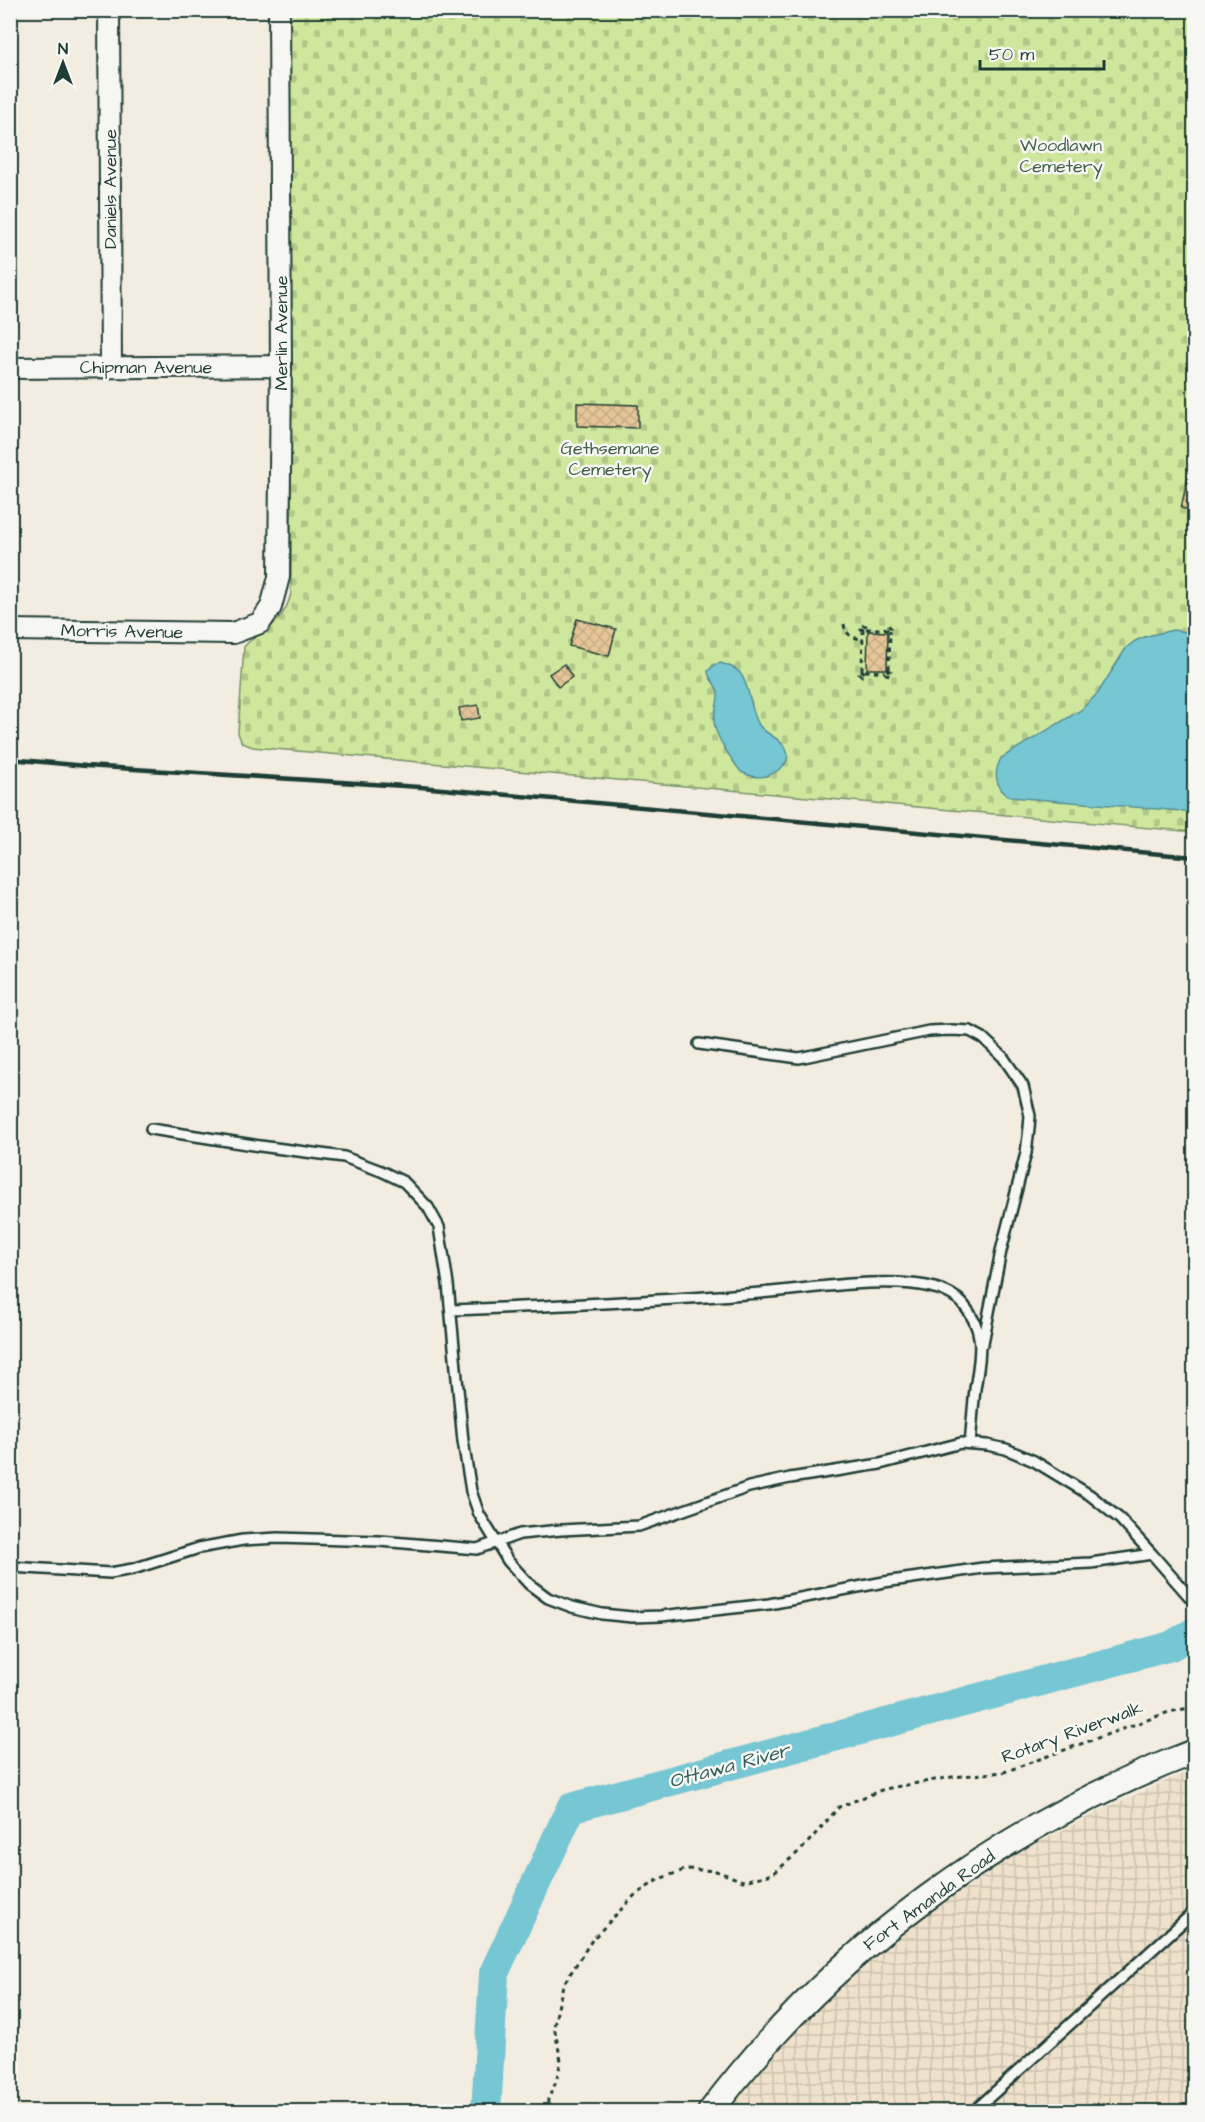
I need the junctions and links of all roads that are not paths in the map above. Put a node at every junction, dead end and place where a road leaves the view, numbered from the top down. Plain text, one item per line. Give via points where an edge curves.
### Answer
1 (109, 10) edge
2 (279, 10) edge
3 (282, 366) junction
4 (111, 367) junction
5 (10, 368) edge
6 (10, 630) edge
7 (233, 633) joint
8 (699, 1044) dead end
9 (151, 1128) dead end
10 (451, 1310) junction
11 (982, 1348) junction
12 (970, 1443) junction
13 (496, 1542) junction
14 (1152, 1554) junction
15 (10, 1568) edge
16 (1194, 1602) edge
17 (1194, 1752) edge
18 (1194, 1912) edge
19 (710, 2112) edge
20 (973, 2112) edge

1 - 4 street, Daniels Avenue
2 - 3 street, Merlin Avenue
3 - 4 street, Chipman Avenue
3 - 7 street, Merlin Avenue via 279,577 271,607 260,623
4 - 5 street, Chipman Avenue
6 - 7 street, Morris Avenue
8 - 11 lane via 799,1058 952,1029 970,1031 983,1038 1003,1057 1023,1086 1029,1128
9 - 10 lane via 344,1157 404,1182 428,1207 439,1227
10 - 11 lane via 621,1303 900,1283 928,1287 962,1302 973,1317
10 - 13 lane via 471,1491
11 - 12 lane
12 - 13 lane via 880,1464 748,1487 639,1526 520,1534
12 - 14 lane via 1006,1449 1034,1461 1090,1495 1120,1519
13 - 14 lane via 515,1569 548,1598 602,1614 632,1617 729,1610 983,1568 1090,1563
13 - 15 lane via 477,1549 278,1538 199,1548 110,1573
14 - 16 lane
17 - 19 street, Fort Amanda Road via 1149,1769 1036,1826 894,1922 781,2027
18 - 20 lane

